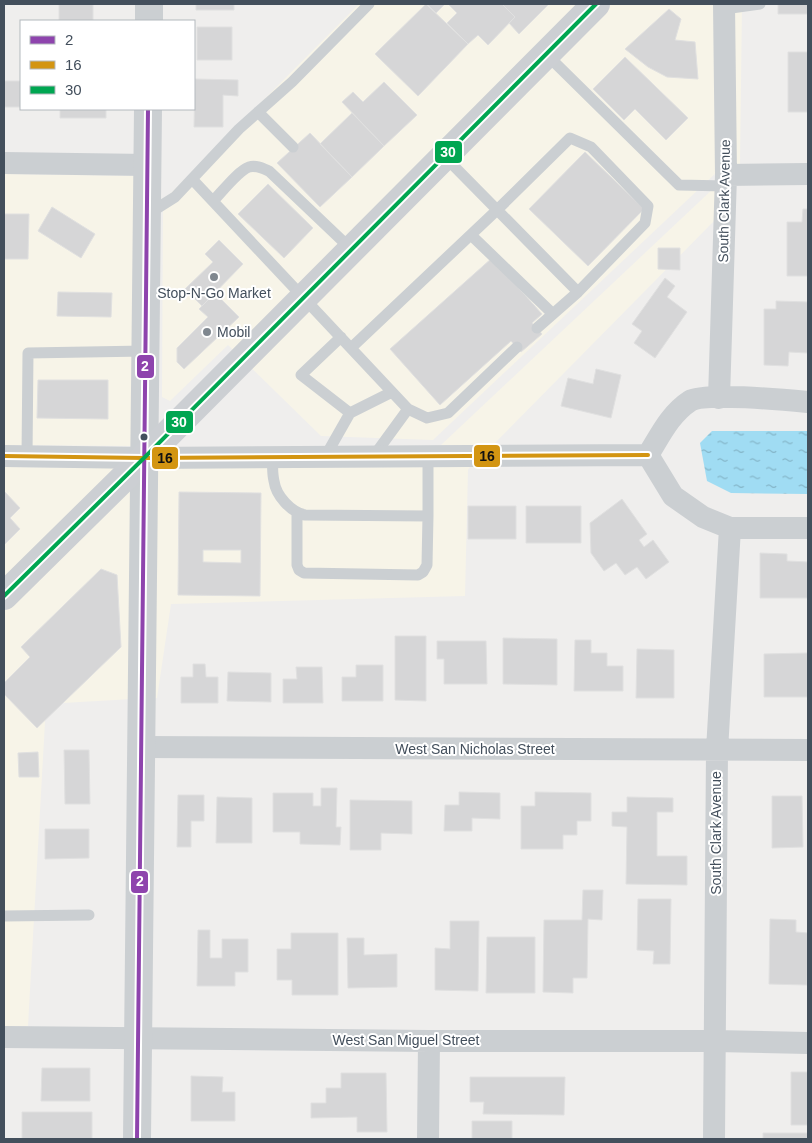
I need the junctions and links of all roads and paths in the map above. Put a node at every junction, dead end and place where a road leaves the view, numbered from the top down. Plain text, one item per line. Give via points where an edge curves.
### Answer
1 (149, 4) edge
2 (369, 4) edge
3 (596, 4) edge
4 (760, 4) edge
5 (724, 6) edge
6 (149, 20) edge
7 (546, 54) junction
8 (148, 110) edge
9 (258, 112) junction
10 (293, 148) dead end
11 (444, 156) junction
12 (4, 163) edge
13 (148, 165) junction
14 (808, 174) edge
15 (192, 178) junction
16 (726, 181) junction
17 (213, 201) junction
18 (497, 210) junction
19 (147, 215) junction
20 (471, 235) junction
21 (352, 249) junction
22 (578, 292) junction
23 (304, 297) junction
24 (553, 314) junction
25 (537, 328) dead end
26 (340, 337) junction
27 (517, 347) dead end
28 (352, 348) junction
29 (145, 351) junction
30 (392, 392) junction
31 (719, 398) junction
32 (808, 402) edge
33 (408, 409) junction
34 (350, 414) junction
35 (648, 455) junction
36 (4, 456) edge
37 (27, 456) junction
38 (428, 456) junction
39 (272, 457) junction
40 (325, 457) junction
41 (373, 457) junction
42 (144, 458) junction
43 (297, 513) junction
44 (428, 516) junction
45 (730, 528) junction
46 (808, 528) edge
47 (4, 596) edge
48 (142, 747) junction
49 (717, 750) junction
50 (808, 750) edge
51 (89, 915) dead end
52 (4, 916) edge
53 (4, 1037) edge
54 (138, 1038) junction
55 (429, 1041) junction
56 (715, 1041) junction
57 (808, 1043) edge
58 (137, 1139) edge
59 (428, 1139) edge
60 (714, 1139) edge

1 - 6 street
2 - 9 lane
3 - 7 main road
4 - 5 lane
5 - 16 street, South Clark Avenue
7 - 11 main road
7 - 16 lane via 679,184
8 - 13 street
9 - 10 lane
9 - 15 lane
11 - 18 lane
11 - 21 main road
12 - 13 street
13 - 19 street
14 - 16 street
15 - 17 lane
15 - 19 lane via 175,197
16 - 31 street, South Clark Avenue
17 - 21 lane via 245,169 262,168
17 - 23 lane
18 - 20 lane
18 - 22 lane
18 - 22 lane via 570,138 592,148 648,206 645,223
19 - 29 street
20 - 24 lane
20 - 28 lane
21 - 23 main road
22 - 24 lane
23 - 26 lane
23 - 42 main road
24 - 25 lane
26 - 28 lane
26 - 34 lane via 301,375
27 - 33 lane via 448,412 427,418
28 - 30 lane
29 - 37 lane via 28,353
29 - 42 street
30 - 33 lane
30 - 34 lane
31 - 32 street
31 - 35 street via 691,400 672,417
33 - 41 lane
34 - 40 lane
35 - 38 street
35 - 45 street via 673,496 703,517
36 - 37 street
37 - 42 street
38 - 41 street
38 - 44 lane
39 - 40 street
39 - 42 street
39 - 43 lane via 277,491
40 - 41 street
42 - 47 main road
42 - 48 street
43 - 44 lane
43 - 44 lane via 297,565 304,573 418,575 427,565
45 - 46 street
45 - 49 street, South Clark Avenue
48 - 49 street, West San Nicholas Street
48 - 54 street
49 - 50 street, West San Nicholas Street
49 - 56 street, South Clark Avenue
51 - 52 lane
53 - 54 street, West San Miguel Street
54 - 55 street, West San Miguel Street
54 - 58 street
55 - 56 street, West San Miguel Street
55 - 59 street
56 - 57 street, West San Miguel Street
56 - 60 street, South Clark Avenue

